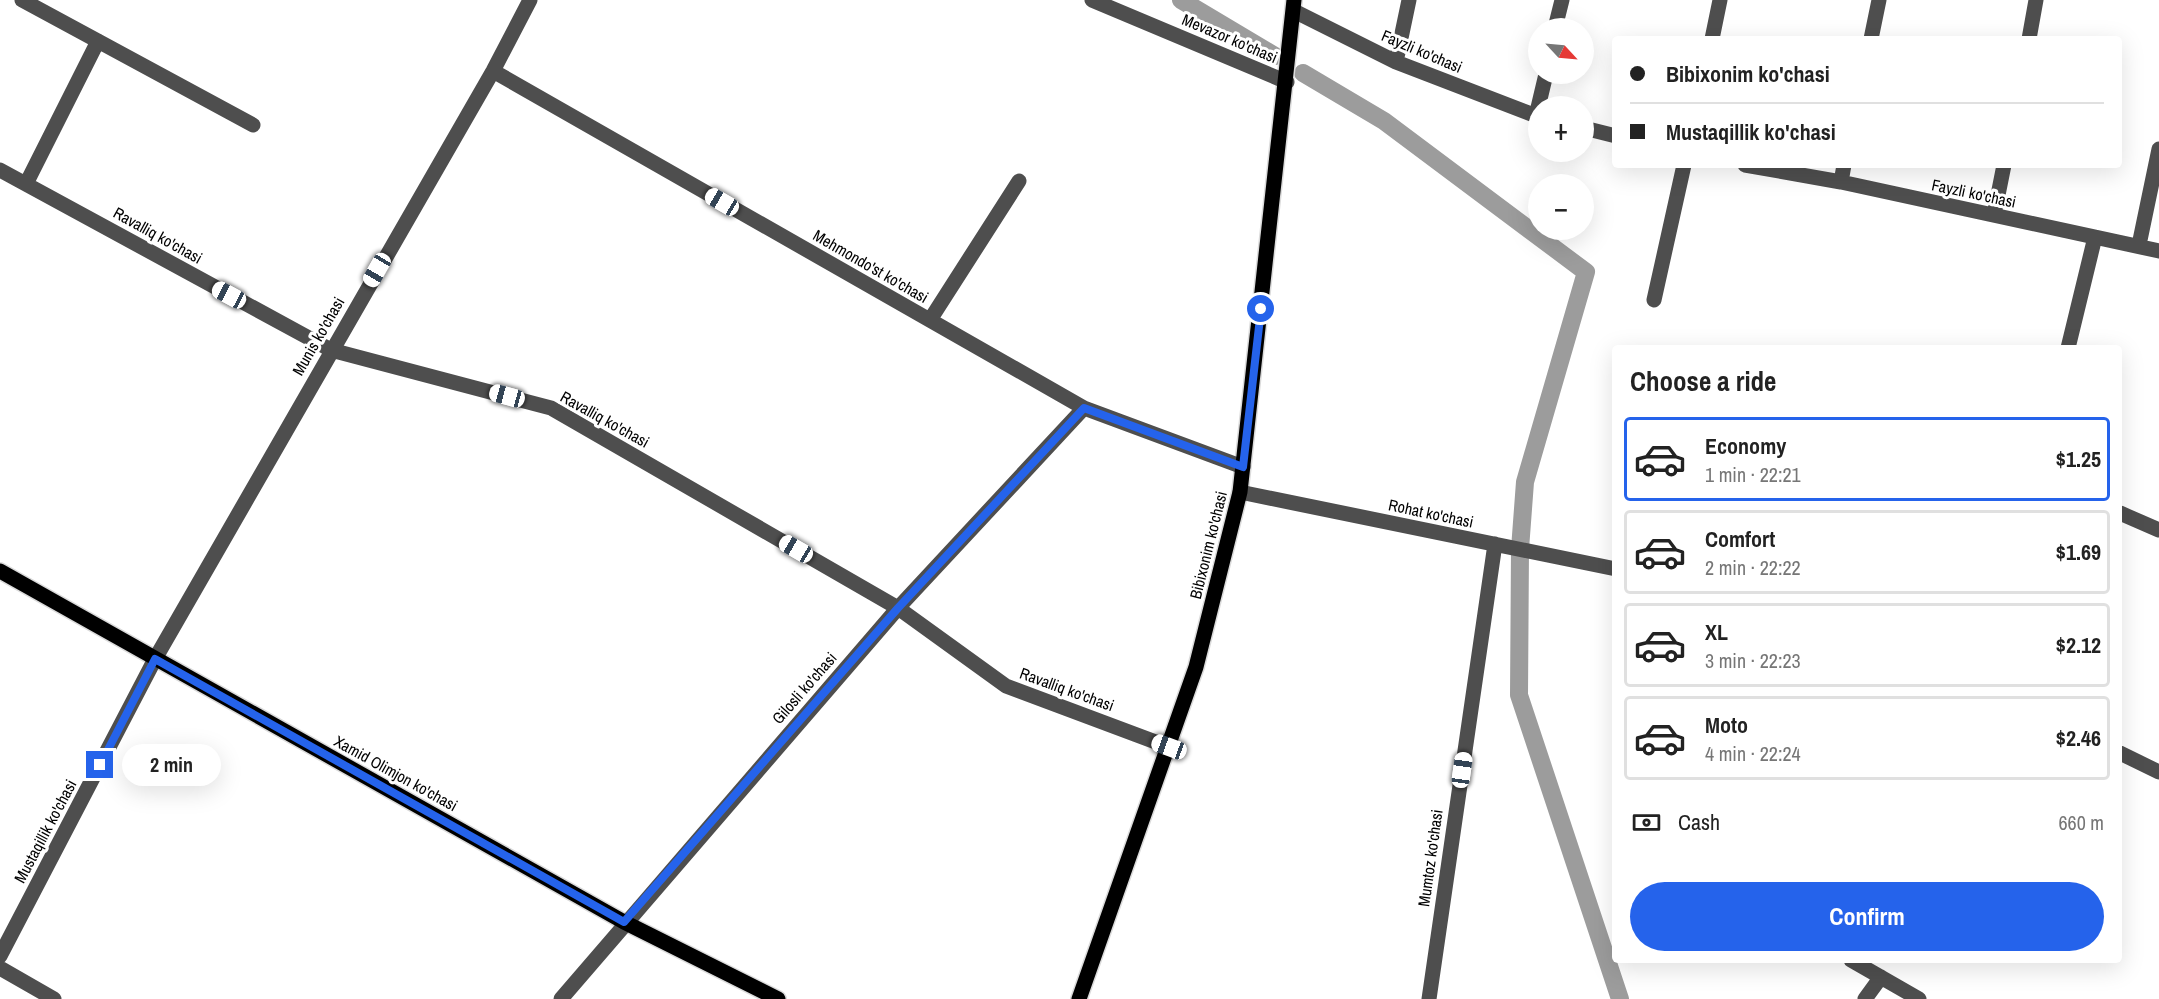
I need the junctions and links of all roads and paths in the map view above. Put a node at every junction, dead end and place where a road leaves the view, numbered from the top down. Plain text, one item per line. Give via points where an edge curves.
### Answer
1 (22, 0) edge
2 (530, 0) edge
3 (1092, 0) edge
4 (1409, 0) edge
5 (1562, 0) edge
6 (1720, 0) edge
7 (1879, 0) edge
8 (2036, 0) edge
9 (1294, 5) edge
10 (1558, 18) edge
11 (1713, 36) edge
12 (1872, 36) edge
13 (2030, 36) edge
14 (98, 41) junction
15 (1396, 62) junction
16 (493, 71) junction
17 (1287, 82) junction
18 (1528, 112) edge
19 (253, 125) dead end
20 (1594, 130) edge
21 (1612, 135) edge
22 (2159, 149) edge
23 (1683, 168) edge
24 (1762, 168) edge
25 (1843, 168) edge
26 (2003, 168) edge
27 (0, 170) edge
28 (1019, 181) dead end
29 (1841, 182) junction
30 (26, 184) junction
31 (1994, 215) junction
32 (2095, 237) junction
33 (2139, 245) junction
34 (2159, 250) edge
35 (1654, 300) dead end
36 (930, 320) junction
37 (2069, 345) edge
38 (331, 350) junction
39 (1084, 408) junction
40 (1243, 467) junction
41 (1240, 492) junction
42 (2122, 514) edge
43 (2159, 530) edge
44 (1495, 544) junction
45 (1612, 568) edge
46 (0, 571) edge
47 (898, 608) junction
48 (155, 659) junction
49 (1169, 747) junction
50 (2122, 754) edge
51 (2159, 772) edge
52 (624, 922) junction
53 (0, 956) edge
54 (1856, 963) edge
55 (0, 968) edge
56 (1881, 977) junction
57 (54, 999) edge
58 (561, 999) edge
59 (778, 999) edge
60 (1079, 999) edge
61 (1429, 999) edge
62 (1865, 999) edge
63 (1919, 999) edge

1 - 14 street
2 - 16 street, Munis ko'chasi
3 - 17 street, Mevazor ko'chasi
4 - 15 street
5 - 10 street
6 - 11 street
7 - 12 street
8 - 13 street
9 - 15 street, Fayzli ko'chasi
9 - 17 main road, Bibixonim ko'chasi
14 - 19 street
14 - 30 street
15 - 18 street, Fayzli ko'chasi
16 - 36 street, Mehmondo'st ko'chasi
16 - 38 street, Munis ko'chasi
17 - 40 main road, Bibixonim ko'chasi
20 - 21 street
22 - 33 street
23 - 35 street
24 - 29 street, Fayzli ko'chasi
25 - 29 street
26 - 31 street
27 - 30 street, Ravalliq ko'chasi
28 - 36 street
29 - 31 street, Fayzli ko'chasi
30 - 38 street, Ravalliq ko'chasi
31 - 32 street, Fayzli ko'chasi
32 - 33 street, Fayzli ko'chasi
32 - 37 street
33 - 34 street, Fayzli ko'chasi
36 - 39 street, Mehmondo'st ko'chasi
38 - 47 street, Ravalliq ko'chasi via 551,408
38 - 48 street, Munis ko'chasi
39 - 40 street, Mehmondo'st ko'chasi
39 - 47 street, Gilosli ko'chasi
40 - 41 main road, Bibixonim ko'chasi
41 - 44 street, Rohat ko'chasi
41 - 49 main road, Bibixonim ko'chasi via 1196,667
42 - 43 street
44 - 45 street, Rohat ko'chasi
44 - 61 street, Mumtoz ko'chasi
46 - 48 main road, Xamid Olimjon ko'chasi
47 - 49 street, Ravalliq ko'chasi via 1006,686
47 - 52 street, Gilosli ko'chasi
48 - 52 main road, Xamid Olimjon ko'chasi
48 - 53 street, Mustaqillik ko'chasi
49 - 60 main road, Bibixonim ko'chasi
50 - 51 street
52 - 58 street, Gilosli ko'chasi
52 - 59 main road, Xamid Olimjon ko'chasi
54 - 56 street
55 - 57 street
56 - 62 street
56 - 63 street

